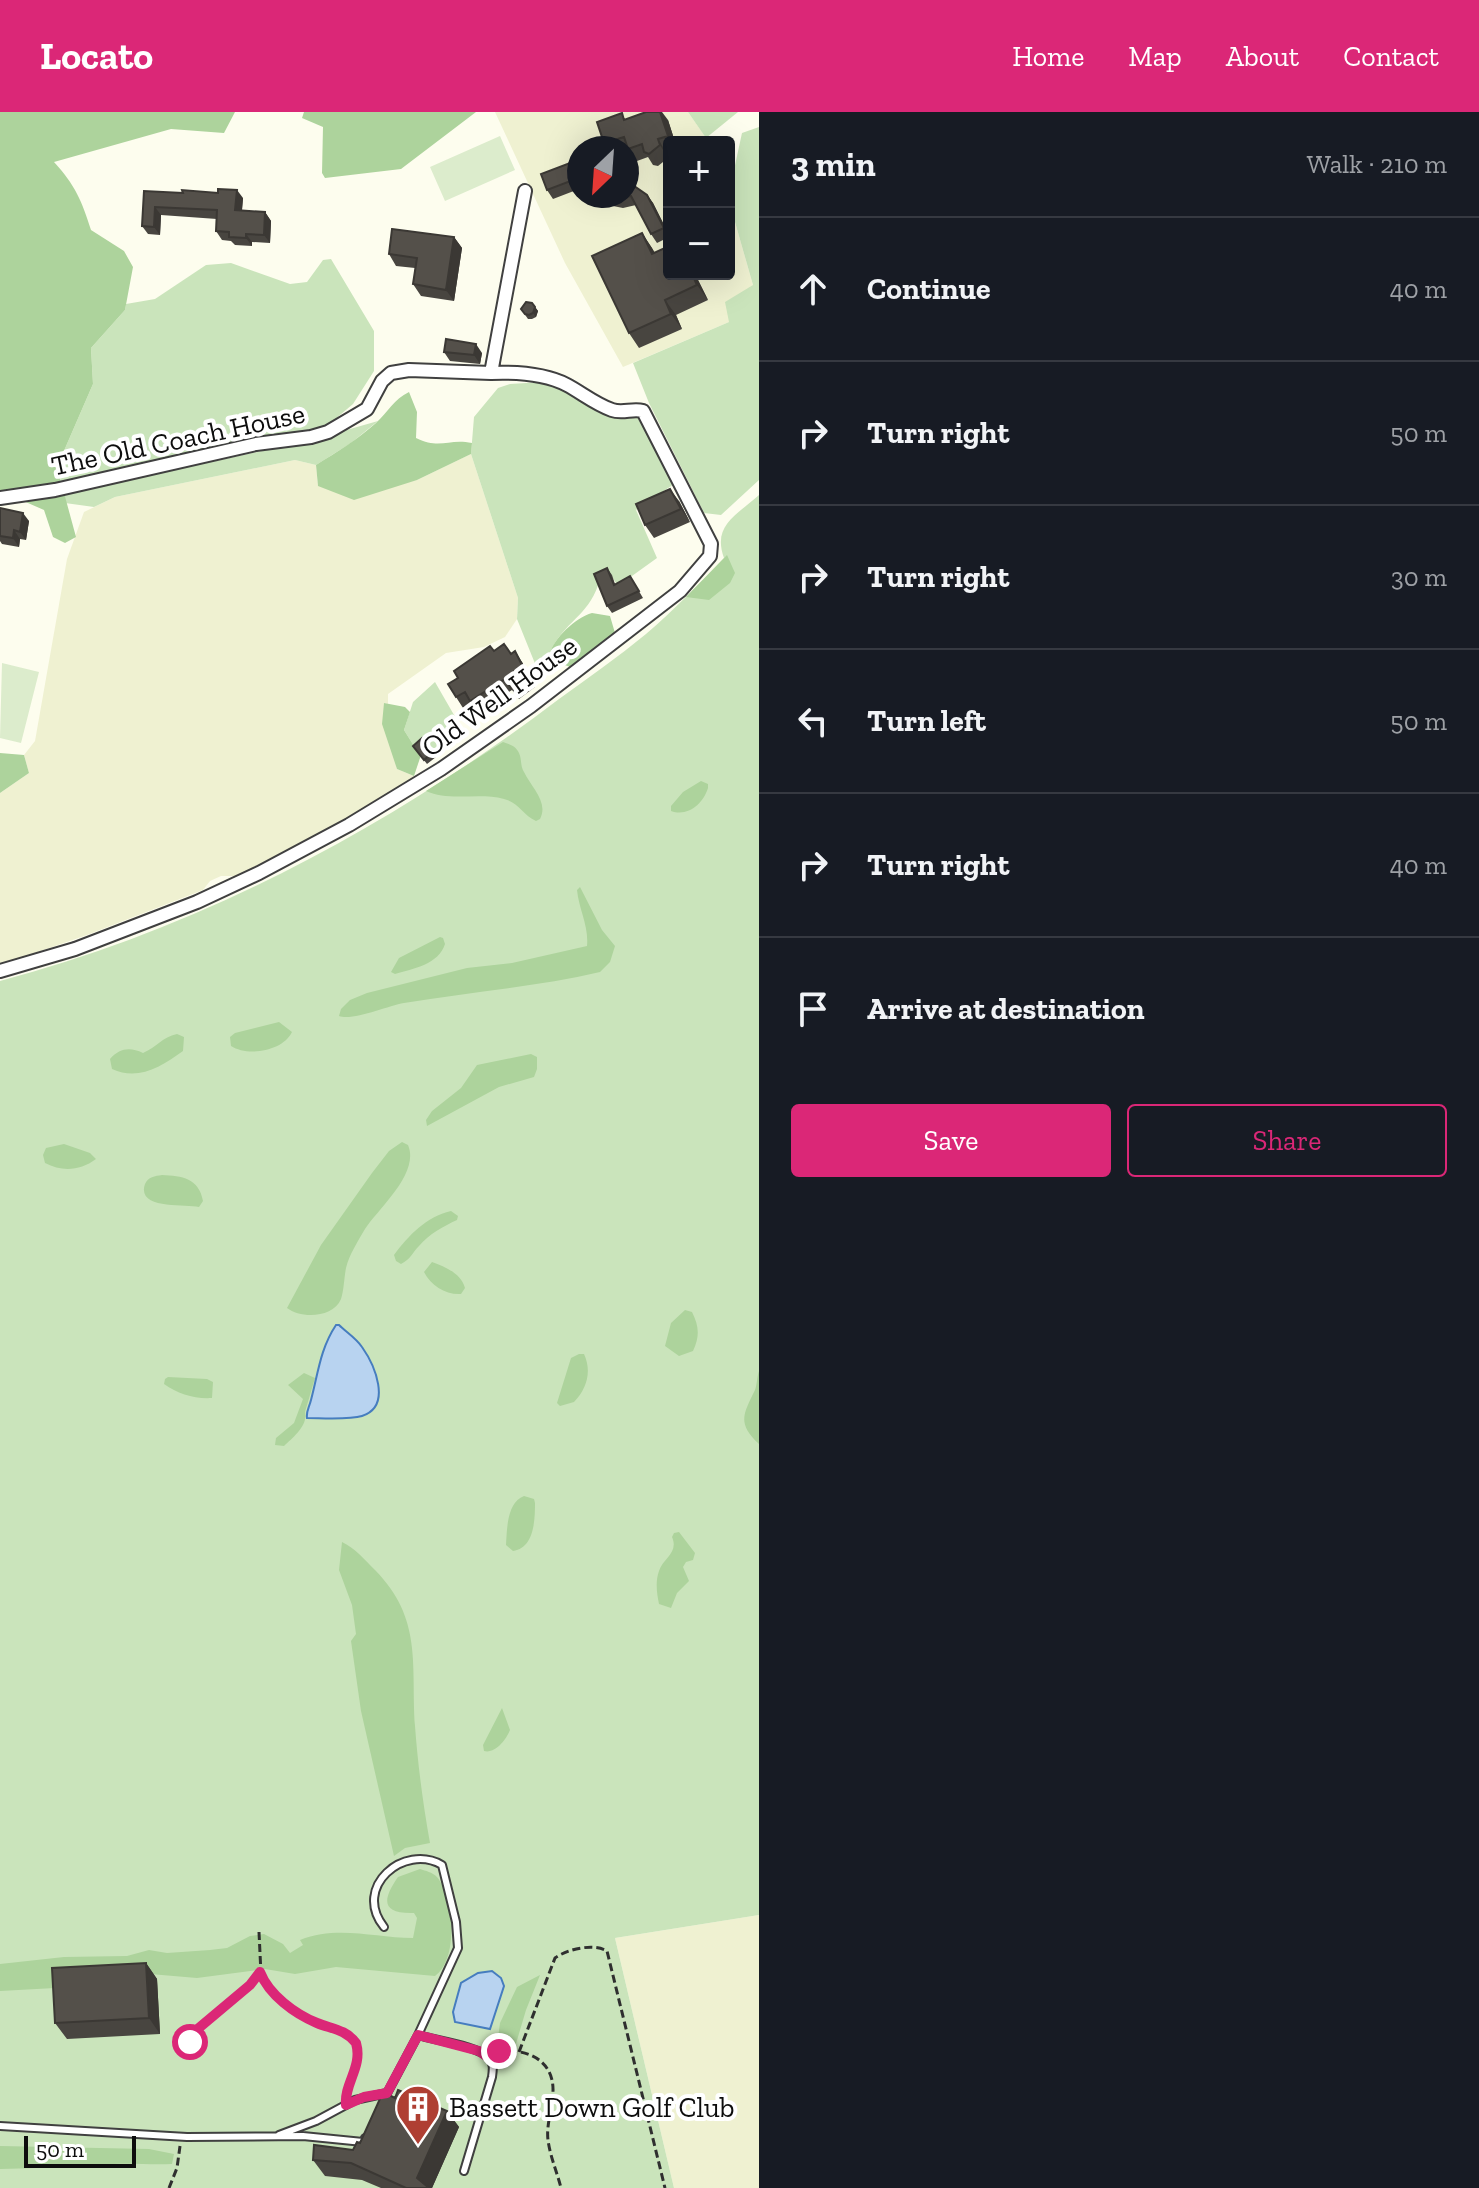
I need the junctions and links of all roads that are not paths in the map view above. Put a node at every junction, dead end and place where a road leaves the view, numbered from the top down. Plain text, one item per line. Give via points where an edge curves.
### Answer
1 (525, 191) dead end
2 (491, 373) junction
3 (0, 498) edge
4 (0, 971) edge
5 (384, 1927) dead end
6 (418, 2035) junction
7 (387, 2093) junction
8 (380, 2107) edge
9 (0, 2126) edge
10 (371, 2128) edge
11 (276, 2136) junction
12 (464, 2171) dead end

1 - 2 street
2 - 3 street, The Old Coach House via 391,373 367,409 328,432
2 - 4 street, Old Well House via 558,380 613,410 643,411 709,537 710,556 702,568 680,591 531,706 391,801 197,902 75,949
5 - 6 lane via 373,1910 379,1880 423,1857 442,1865 458,1948
6 - 7 lane
6 - 12 lane via 479,2051 493,2063
7 - 8 lane
7 - 11 lane via 364,2097
9 - 11 lane via 181,2137
10 - 11 lane via 363,2142

